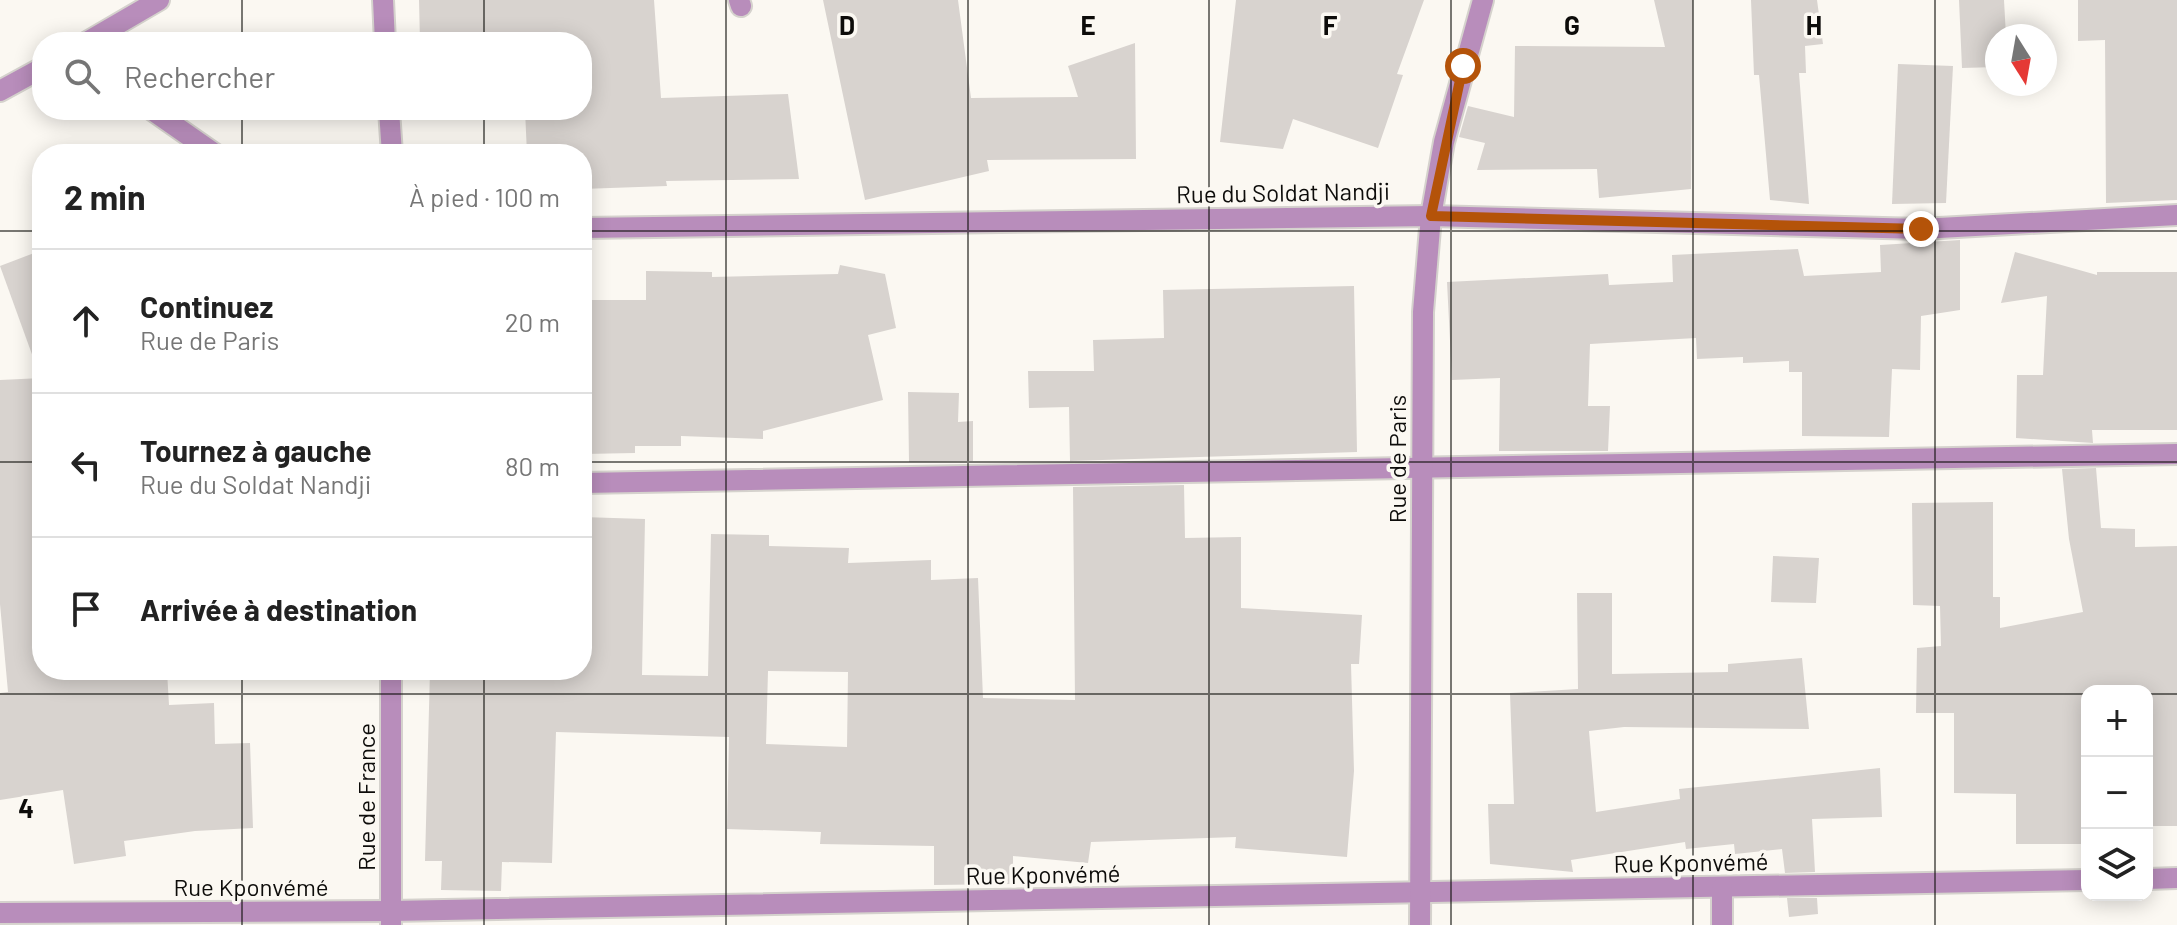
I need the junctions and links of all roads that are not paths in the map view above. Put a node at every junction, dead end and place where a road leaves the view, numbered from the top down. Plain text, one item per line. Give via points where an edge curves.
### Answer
1 (159, 0) edge
2 (383, 0) edge
3 (1483, 0) edge
4 (104, 32) edge
5 (385, 32) edge
6 (32, 73) edge
7 (0, 91) edge
8 (166, 120) edge
9 (390, 120) edge
10 (201, 144) edge
11 (391, 144) edge
12 (2177, 215) edge
13 (1431, 216) junction
14 (592, 228) edge
15 (2177, 454) edge
16 (1421, 467) junction
17 (592, 483) edge
18 (391, 680) edge
19 (2177, 878) edge
20 (2153, 879) edge
21 (2081, 880) edge
22 (1722, 888) junction
23 (1420, 894) junction
24 (0, 913) edge
25 (391, 918) edge
26 (1420, 925) edge
27 (1722, 925) edge

1 - 4 street
2 - 5 street
3 - 13 street, Rue de Paris via 1444,142
6 - 7 street
8 - 10 street
9 - 11 street
12 - 13 street, Rue du Soldat Nandji via 1921,229
13 - 14 street, Rue du Soldat Nandji
13 - 16 street, Rue de Paris via 1423,312
15 - 16 street
16 - 17 street
16 - 23 street, Rue de Paris
18 - 25 street, Rue de France
19 - 20 street
21 - 22 street, Rue Kponvémé
22 - 23 street, Rue Kponvémé
22 - 27 street
23 - 25 street, Rue Kponvémé
23 - 26 street, Rue de Paris
24 - 25 street, Rue Kponvémé

